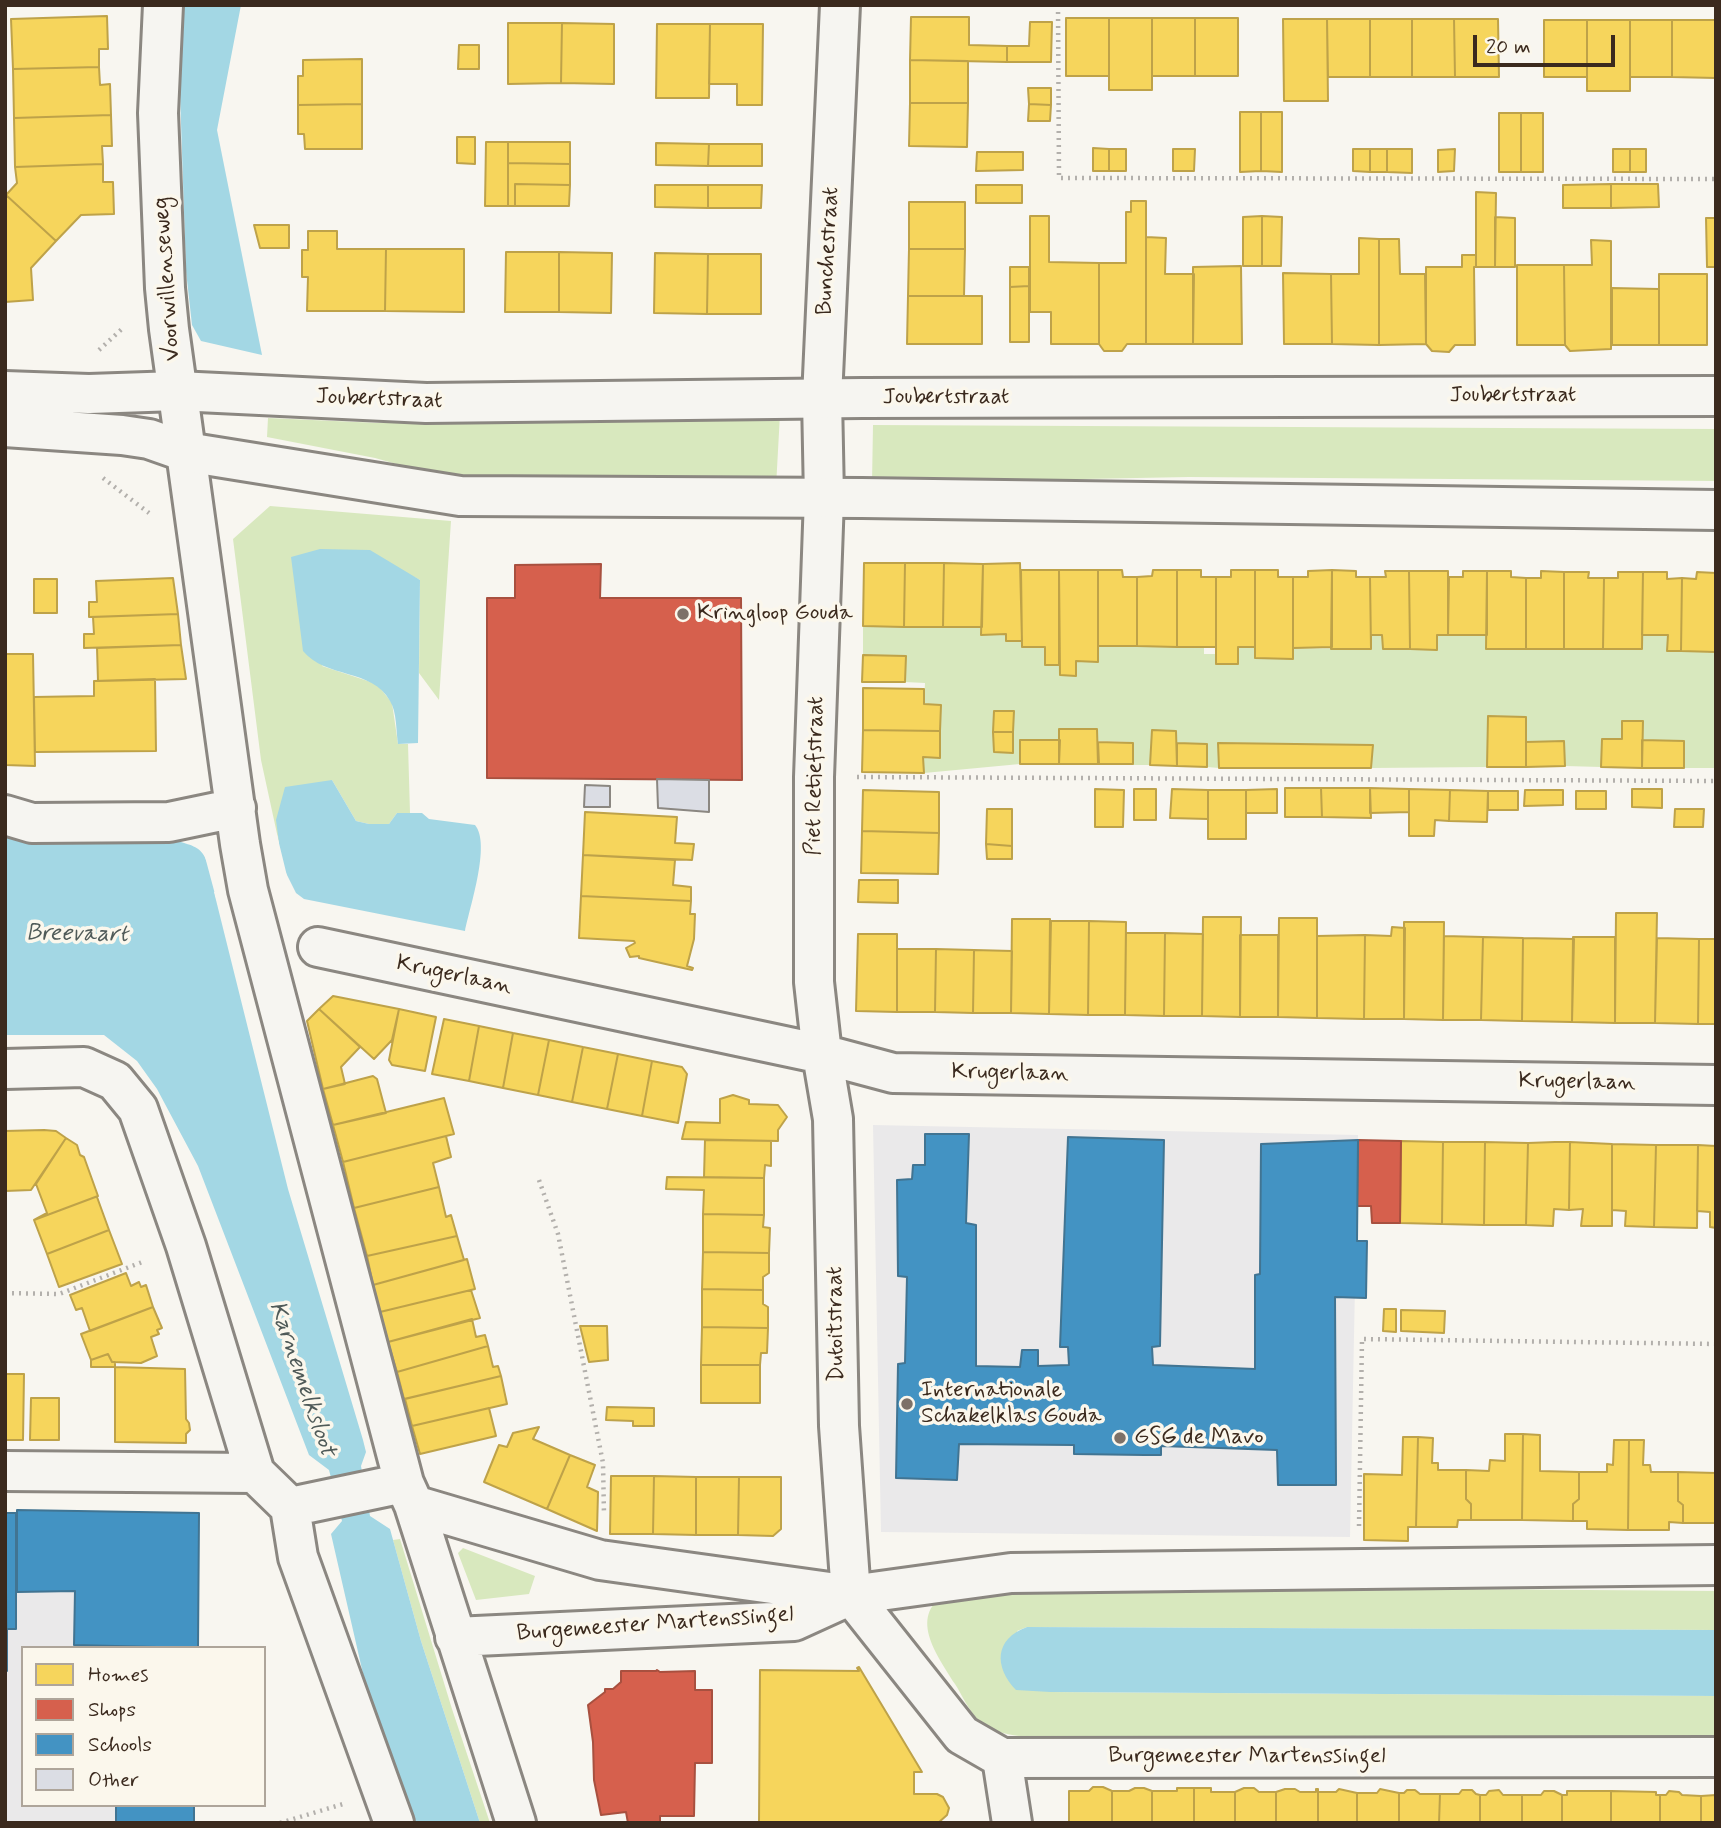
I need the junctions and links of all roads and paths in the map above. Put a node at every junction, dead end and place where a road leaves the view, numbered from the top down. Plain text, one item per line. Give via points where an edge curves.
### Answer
1 (163, 5) edge
2 (841, 5) edge
3 (1058, 5) edge
4 (1716, 179) edge
5 (5, 391) edge
6 (177, 391) junction
7 (1716, 396) edge
8 (822, 398) junction
9 (5, 427) edge
10 (186, 452) junction
11 (93, 471) dead end
12 (824, 498) junction
13 (1716, 510) edge
14 (200, 551) junction
15 (814, 777) junction
16 (1716, 780) edge
17 (5, 814) edge
18 (238, 826) junction
19 (318, 947) dead end
20 (822, 1054) junction
21 (5, 1069) edge
22 (1716, 1085) edge
23 (539, 1180) dead end
24 (186, 1246) junction
25 (5, 1293) edge
26 (1716, 1344) edge
27 (5, 1471) edge
28 (255, 1474) junction
29 (380, 1495) junction
30 (290, 1507) junction
31 (600, 1560) junction
32 (1716, 1565) edge
33 (1358, 1569) junction
34 (851, 1595) junction
35 (455, 1637) junction
36 (1716, 1757) edge
37 (1002, 1758) junction
38 (388, 1807) edge
39 (280, 1823) edge
40 (516, 1823) edge
41 (1012, 1823) edge

1 - 6 street, Voorwillenseweg via 159,127 165,288
2 - 8 street, Bunchestraat
3 - 4 path via 1059,178
5 - 6 street, Joubertstraat
6 - 8 street, Joubertstraat via 426,403
6 - 10 street, Voorwillenseweg
7 - 8 street, Joubertstraat
8 - 12 street, Bunchestraat
9 - 10 street via 122,435
10 - 12 street via 460,496
10 - 14 street, Voorwillenseweg
11 - 14 path
12 - 13 street
12 - 15 street, Piet Retiefstraat
14 - 18 street, Voorwillenseweg
15 - 16 path
15 - 20 street, Piet Retiefstraat via 814,982
17 - 18 street via 32,823
18 - 29 street, Voorwillenseweg via 248,890
19 - 20 street, Krugerlaan
20 - 22 street, Krugerlaan via 893,1073
20 - 34 street, Dutoitstraat via 833,1119 839,1426
21 - 24 street via 84,1067 115,1081 138,1109
23 - 31 path via 558,1234 603,1463
24 - 25 path via 59,1294
24 - 28 street
26 - 33 path via 1362,1339
27 - 28 street
28 - 30 street
29 - 30 street
29 - 31 street, Burgemeester Martenssingel
29 - 35 street
30 - 38 street via 298,1557
31 - 34 street, Burgemeester Martenssingel
32 - 33 street, Burgemeester Martenssingel
33 - 34 street, Burgemeester Martenssingel via 1011,1573
34 - 35 street, Burgemeester Martenssingel via 794,1621
34 - 37 street, Burgemeester Martenssingel via 962,1735
35 - 40 street
36 - 37 street, Burgemeester Martenssingel
37 - 41 street
38 - 39 path

